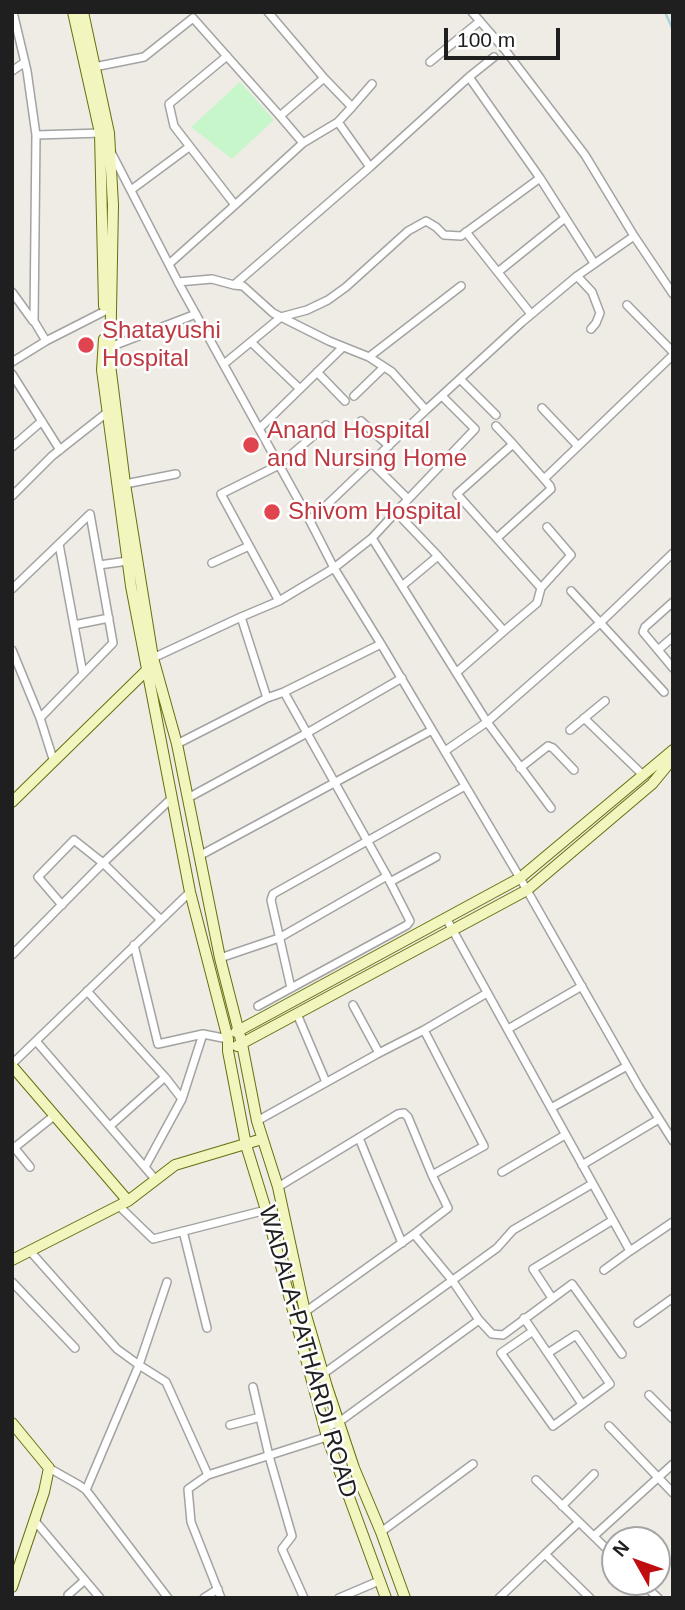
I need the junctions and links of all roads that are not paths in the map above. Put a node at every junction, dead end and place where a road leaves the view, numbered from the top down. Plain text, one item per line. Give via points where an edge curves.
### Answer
1 (73, 12) edge
2 (83, 12) edge
3 (268, 12) edge
4 (472, 12) edge
5 (196, 15) edge
6 (13, 18) edge
7 (480, 21) junction
8 (227, 56) junction
9 (494, 57) dead end
10 (25, 62) junction
11 (430, 62) dead end
12 (94, 67) junction
13 (12, 71) edge
14 (469, 77) junction
15 (324, 78) junction
16 (372, 84) dead end
17 (352, 107) junction
18 (280, 116) junction
19 (338, 122) junction
20 (104, 133) junction
21 (36, 135) junction
22 (303, 142) junction
23 (189, 147) junction
24 (109, 148) junction
25 (370, 167) junction
26 (540, 178) junction
27 (131, 190) junction
28 (236, 205) junction
29 (565, 218) junction
30 (466, 232) junction
31 (634, 236) junction
32 (594, 263) junction
33 (169, 264) junction
34 (498, 272) junction
35 (577, 276) junction
36 (670, 280) edge
37 (178, 282) junction
38 (234, 285) junction
39 (461, 286) dead end
40 (12, 292) edge
41 (673, 294) edge
42 (627, 306) dead end
43 (105, 310) junction
44 (196, 314) junction
45 (531, 314) junction
46 (281, 317) junction
47 (34, 321) junction
48 (591, 329) dead end
49 (46, 341) junction
50 (251, 342) junction
51 (110, 347) junction
52 (343, 347) junction
53 (673, 354) edge
54 (369, 357) junction
55 (12, 362) edge
56 (223, 364) junction
57 (384, 367) junction
58 (317, 372) junction
59 (12, 374) edge
60 (460, 379) junction
61 (300, 389) junction
62 (354, 396) dead end
63 (442, 396) junction
64 (345, 401) dead end
65 (542, 408) dead end
66 (111, 409) junction
67 (426, 410) junction
68 (495, 415) dead end
69 (42, 421) junction
70 (362, 421) dead end
71 (326, 425) dead end
72 (496, 426) dead end
73 (259, 429) junction
74 (513, 444) junction
75 (388, 446) junction
76 (578, 446) junction
77 (12, 447) edge
78 (60, 450) junction
79 (372, 463) junction
80 (279, 465) junction
81 (176, 474) dead end
82 (544, 480) junction
83 (125, 484) junction
84 (12, 496) edge
85 (407, 498) junction
86 (396, 512) junction
87 (310, 521) junction
88 (547, 527) dead end
89 (372, 538) junction
90 (496, 538) junction
91 (59, 544) junction
92 (249, 546) junction
93 (673, 553) edge
94 (438, 556) junction
95 (128, 561) junction
96 (212, 563) dead end
97 (99, 565) junction
98 (334, 568) junction
99 (402, 586) junction
100 (541, 588) junction
101 (12, 589) edge
102 (571, 591) dead end
103 (279, 601) junction
104 (673, 602) edge
105 (241, 617) junction
106 (109, 618) junction
107 (600, 623) junction
108 (74, 625) junction
109 (504, 631) junction
110 (673, 637) edge
111 (381, 644) junction
112 (12, 650) edge
113 (658, 650) junction
114 (152, 664) junction
115 (673, 668) edge
116 (457, 672) junction
117 (83, 674) junction
118 (401, 678) junction
119 (284, 692) junction
120 (664, 692) dead end
121 (267, 698) junction
122 (605, 701) dead end
123 (40, 718) junction
124 (584, 718) junction
125 (487, 722) junction
126 (432, 730) junction
127 (570, 730) dead end
128 (307, 733) junction
129 (177, 744) junction
130 (673, 750) edge
131 (445, 751) junction
132 (673, 756) edge
133 (54, 762) junction
134 (520, 768) junction
135 (574, 770) dead end
136 (643, 775) junction
137 (335, 783) junction
138 (465, 786) junction
139 (173, 797) junction
140 (13, 798) edge
141 (188, 798) junction
142 (551, 808) dead end
143 (367, 841) junction
144 (199, 856) junction
145 (436, 857) dead end
146 (103, 863) junction
147 (520, 878) junction
148 (388, 879) junction
149 (527, 890) junction
150 (190, 892) junction
151 (62, 905) junction
152 (446, 918) junction
153 (161, 919) junction
154 (453, 930) junction
155 (279, 938) junction
156 (12, 940) edge
157 (134, 945) junction
158 (20, 947) junction
159 (12, 955) edge
160 (220, 958) junction
161 (582, 986) junction
162 (291, 988) junction
163 (87, 991) junction
164 (487, 993) junction
165 (353, 1005) dead end
166 (258, 1006) dead end
167 (297, 1014) junction
168 (508, 1029) junction
169 (238, 1030) junction
170 (424, 1030) junction
171 (203, 1034) junction
172 (228, 1039) junction
173 (36, 1041) junction
174 (158, 1044) junction
175 (242, 1044) junction
176 (141, 1051) junction
177 (228, 1051) junction
178 (379, 1053) junction
179 (12, 1065) edge
180 (627, 1066) junction
181 (165, 1077) junction
182 (326, 1082) junction
183 (183, 1099) junction
184 (551, 1108) junction
185 (55, 1115) junction
186 (659, 1119) junction
187 (257, 1121) junction
188 (110, 1126) junction
189 (565, 1135) junction
190 (359, 1138) junction
191 (262, 1139) junction
192 (673, 1141) edge
193 (246, 1145) junction
194 (13, 1147) edge
195 (582, 1166) junction
196 (30, 1167) dead end
197 (145, 1167) junction
198 (502, 1172) dead end
199 (432, 1175) junction
200 (155, 1179) junction
201 (592, 1184) junction
202 (278, 1187) junction
203 (123, 1203) junction
204 (266, 1210) junction
205 (612, 1220) junction
206 (673, 1222) edge
207 (183, 1231) junction
208 (414, 1234) junction
209 (402, 1243) junction
210 (30, 1251) junction
211 (630, 1251) junction
212 (12, 1260) edge
213 (604, 1270) dead end
214 (452, 1280) junction
215 (12, 1282) edge
216 (167, 1282) dead end
217 (552, 1298) junction
218 (673, 1298) edge
219 (305, 1311) junction
220 (524, 1318) junction
221 (479, 1320) junction
222 (638, 1323) dead end
223 (207, 1328) dead end
224 (533, 1331) junction
225 (75, 1348) dead end
226 (548, 1353) junction
227 (622, 1353) dead end
228 (138, 1365) junction
229 (323, 1374) junction
230 (253, 1387) dead end
231 (649, 1395) dead end
232 (582, 1404) junction
233 (260, 1417) junction
234 (673, 1419) edge
235 (12, 1423) edge
236 (230, 1425) dead end
237 (609, 1426) dead end
238 (340, 1427) junction
239 (326, 1433) junction
240 (269, 1456) junction
241 (473, 1464) dead end
242 (673, 1464) edge
243 (50, 1468) junction
244 (594, 1474) dead end
245 (208, 1475) junction
246 (658, 1477) junction
247 (536, 1480) dead end
248 (86, 1490) junction
249 (673, 1493) edge
250 (562, 1506) junction
251 (34, 1521) junction
252 (579, 1522) junction
253 (381, 1532) junction
254 (594, 1536) junction
255 (601, 1543) edge
256 (545, 1554) junction
257 (85, 1580) junction
258 (379, 1581) junction
259 (12, 1587) edge
260 (218, 1589) junction
261 (69, 1598) edge
262 (100, 1598) edge
263 (169, 1598) edge
264 (204, 1598) edge
265 (221, 1598) edge
266 (304, 1598) edge
267 (340, 1598) edge
268 (386, 1598) edge
269 (405, 1598) edge
270 (499, 1598) edge
271 (590, 1598) edge

1 - 20 main road
2 - 12 main road
3 - 15 street
4 - 7 street
5 - 8 street
5 - 12 street via 144,57
6 - 10 street
7 - 11 street
7 - 31 street via 585,155
8 - 18 street
8 - 23 street via 169,104 174,126
9 - 14 street
10 - 13 street
10 - 21 street
12 - 20 main road
14 - 25 street
14 - 26 street
15 - 17 street
15 - 18 street
16 - 17 street
17 - 19 street
18 - 22 street
19 - 22 street
19 - 25 street
20 - 21 street
20 - 24 main road
20 - 43 main road
21 - 47 street
22 - 28 street
23 - 27 street
23 - 28 street
24 - 27 street
24 - 51 main road via 113,205
25 - 38 street
26 - 29 street
26 - 30 street
27 - 33 street
28 - 33 street
29 - 32 street
29 - 34 street
30 - 34 street
30 - 46 street via 444,235 426,221 408,231 328,300
31 - 32 street
31 - 36 street
32 - 35 street
33 - 37 street
34 - 45 street
35 - 45 street
35 - 48 street via 592,292 600,313
36 - 41 street
37 - 38 street via 212,279
37 - 44 street
38 - 46 street via 243,286
39 - 54 street
40 - 47 street
42 - 53 street
43 - 49 street
43 - 66 main road via 102,370
44 - 51 street
44 - 56 street
45 - 60 street
46 - 50 street
46 - 52 street
47 - 49 street
49 - 55 street
50 - 56 street
50 - 61 street
51 - 66 main road
52 - 54 street
52 - 58 street
53 - 76 street
54 - 57 street
56 - 73 street
57 - 62 street
57 - 67 street
58 - 61 street
58 - 64 street
59 - 69 street
60 - 63 street
60 - 68 street
61 - 73 street
63 - 67 street
63 - 85 street via 475,429
65 - 76 street
66 - 78 street
66 - 83 main road
66 - 95 main road
67 - 75 street
69 - 77 street
69 - 78 street
70 - 75 street
71 - 80 street
72 - 74 street
73 - 80 street
74 - 82 street
74 - 90 street via 457,494
75 - 79 street
76 - 82 street
78 - 84 street
79 - 85 street
79 - 87 street
80 - 87 street
80 - 92 street via 221,494
81 - 83 street
82 - 90 street via 551,489
83 - 114 main road
85 - 86 street
86 - 89 street
86 - 94 street
87 - 98 street
88 - 100 street via 571,555
89 - 98 street
89 - 99 street
90 - 100 street
91 - 97 street via 90,514
91 - 101 street
91 - 108 street
92 - 96 street
92 - 103 street
93 - 107 street
94 - 99 street
94 - 109 street
95 - 97 street
95 - 114 main road
97 - 106 street
98 - 103 street
98 - 111 street
99 - 116 street
100 - 109 street via 537,603
102 - 107 street
103 - 105 street
104 - 113 street via 643,629
105 - 114 street
105 - 121 street
106 - 108 street
106 - 117 street via 113,643
107 - 120 street
107 - 125 street
108 - 117 street
109 - 116 street
110 - 113 street
111 - 118 street
111 - 119 street
112 - 123 street
113 - 115 street
114 - 129 main road, WADALA-PATHARDI ROAD
114 - 133 main road
114 - 139 main road, WADALA-PATHARDI ROAD
116 - 125 street
117 - 123 street
118 - 126 street
118 - 128 street
119 - 121 street
119 - 128 street
121 - 129 street
122 - 124 street
123 - 133 street
124 - 127 street
124 - 136 street
125 - 131 street
125 - 134 street
126 - 131 street
126 - 137 street
128 - 137 street
128 - 141 street
129 - 141 main road, WADALA-PATHARDI ROAD
130 - 136 main road
131 - 138 street
132 - 149 main road via 652,783
133 - 140 main road
134 - 135 street via 548,746
134 - 142 street
136 - 147 main road
137 - 143 street
137 - 144 street
138 - 143 street
138 - 147 street
139 - 146 street
139 - 150 main road, WADALA-PATHARDI ROAD
141 - 144 main road, WADALA-PATHARDI ROAD
143 - 148 street
143 - 155 street via 273,894
144 - 160 main road, WADALA-PATHARDI ROAD
145 - 148 street
146 - 151 street
146 - 151 street via 74,840 37,877
146 - 153 street
147 - 149 street
147 - 152 main road
148 - 155 street
148 - 162 street via 409,923
149 - 154 main road
149 - 161 street
150 - 153 street
150 - 172 main road, WADALA-PATHARDI ROAD
151 - 158 street
152 - 154 street
152 - 169 main road
153 - 157 street
154 - 164 street
154 - 167 main road
155 - 160 street
155 - 162 street
156 - 158 street
157 - 163 street
157 - 174 street
158 - 159 street
160 - 169 main road, WADALA-PATHARDI ROAD
161 - 168 street
161 - 180 street
162 - 166 street
163 - 173 street
163 - 176 street
164 - 168 street
164 - 170 street
165 - 178 street
167 - 175 main road
167 - 182 street
168 - 184 street
169 - 172 main road
169 - 175 main road, WADALA-PATHARDI ROAD
170 - 178 street
170 - 199 street via 484,1146
171 - 172 street
171 - 174 street
171 - 183 street
172 - 177 main road, WADALA-PATHARDI ROAD
173 - 179 street
173 - 188 street
174 - 176 street
175 - 177 main road
175 - 187 main road, WADALA-PATHARDI ROAD
176 - 181 street
177 - 193 main road, WADALA-PATHARDI ROAD
178 - 182 street
179 - 185 main road
180 - 184 street
180 - 186 street
181 - 183 street
181 - 188 street
182 - 187 street
183 - 197 street
184 - 189 street
185 - 194 street
185 - 203 main road
186 - 192 street
186 - 195 street
187 - 191 main road, WADALA-PATHARDI ROAD
188 - 197 street
189 - 195 street
189 - 198 street
190 - 199 street via 404,1113
190 - 202 street
190 - 209 street
191 - 193 main road
191 - 202 main road, WADALA-PATHARDI ROAD
193 - 200 main road via 175,1165
193 - 204 main road, WADALA-PATHARDI ROAD
194 - 196 street
195 - 201 street
197 - 200 street
199 - 208 street via 448,1208
200 - 203 main road
201 - 205 street
201 - 214 street via 513,1230 497,1248
202 - 219 main road, WADALA-PATHARDI ROAD
203 - 207 street via 153,1239
203 - 210 main road
204 - 207 street
204 - 239 main road, WADALA-PATHARDI ROAD
205 - 211 street
205 - 217 street via 533,1269
206 - 211 street
207 - 223 street
208 - 209 street
208 - 214 street
209 - 219 street
210 - 212 main road
210 - 228 street via 117,1349
211 - 213 street
214 - 221 street
214 - 229 street
215 - 225 street
216 - 228 street
217 - 220 street
217 - 227 street via 572,1284
218 - 222 street
219 - 229 main road, WADALA-PATHARDI ROAD
220 - 221 street via 503,1335 492,1334
220 - 224 street
221 - 238 street
224 - 226 street
224 - 232 street via 502,1353 553,1426
226 - 232 street
226 - 232 street via 576,1335 610,1384
228 - 245 street via 166,1382
228 - 248 street
229 - 238 main road, WADALA-PATHARDI ROAD
230 - 233 street
231 - 234 street
233 - 236 street
233 - 240 street
235 - 243 main road
237 - 246 street
238 - 239 street
238 - 253 main road, WADALA-PATHARDI ROAD
239 - 240 street
239 - 258 main road, WADALA-PATHARDI ROAD
240 - 245 street
240 - 266 street via 292,1536 282,1549
241 - 253 street
242 - 246 street
243 - 248 street
243 - 251 main road
244 - 250 street
245 - 260 street via 188,1489 191,1522
246 - 249 street
246 - 254 street
247 - 250 street
248 - 263 street
250 - 252 street
251 - 257 street
251 - 259 main road
252 - 254 street
252 - 256 street
253 - 269 main road, WADALA-PATHARDI ROAD
254 - 255 street
256 - 270 street
256 - 271 street
257 - 261 street
257 - 262 street
258 - 267 street
258 - 268 main road, WADALA-PATHARDI ROAD
260 - 264 street
260 - 265 street

